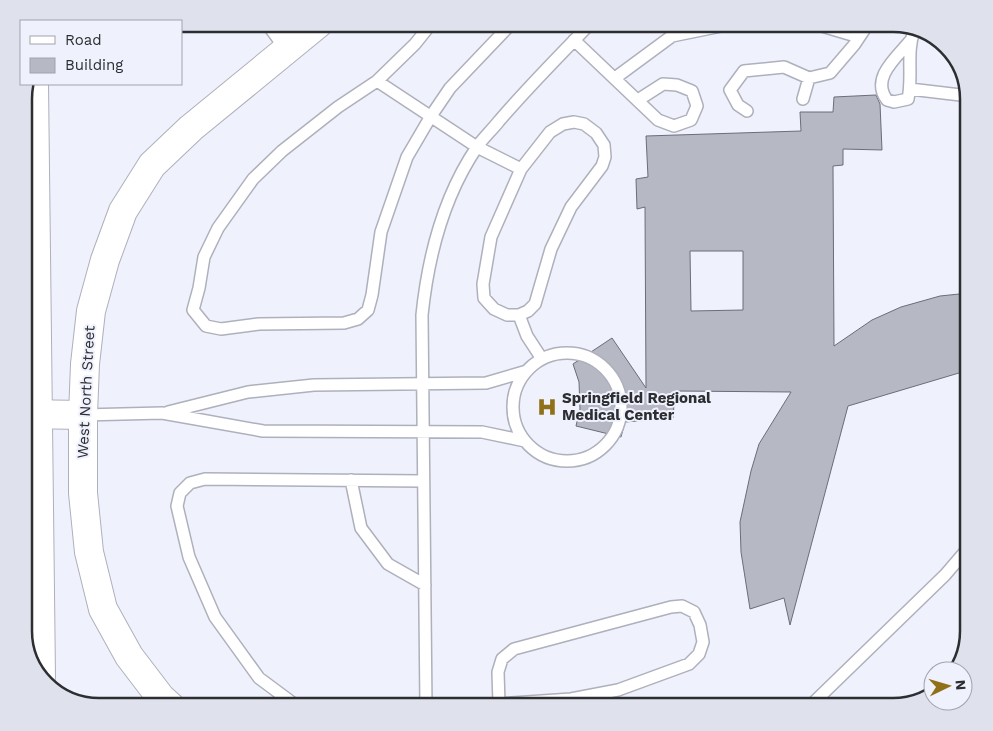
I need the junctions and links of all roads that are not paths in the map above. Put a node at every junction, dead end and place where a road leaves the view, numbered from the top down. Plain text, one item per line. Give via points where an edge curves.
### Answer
1 (280, 32) edge
2 (308, 32) edge
3 (425, 32) edge
4 (503, 32) edge
5 (582, 32) edge
6 (692, 32) edge
7 (842, 32) edge
8 (862, 32) edge
9 (912, 35) edge
10 (859, 37) junction
11 (574, 40) junction
12 (290, 46) junction
13 (615, 78) junction
14 (809, 78) junction
15 (377, 81) junction
16 (910, 89) junction
17 (34, 90) edge
18 (960, 95) edge
19 (802, 99) dead end
20 (638, 100) junction
21 (746, 111) dead end
22 (33, 114) edge
23 (431, 116) junction
24 (477, 147) junction
25 (521, 169) junction
26 (519, 316) junction
27 (542, 359) junction
28 (527, 371) junction
29 (423, 384) junction
30 (162, 413) junction
31 (33, 414) edge
32 (83, 416) junction
33 (423, 431) junction
34 (525, 441) junction
35 (33, 467) edge
36 (351, 480) junction
37 (424, 481) junction
38 (960, 558) edge
39 (425, 585) junction
40 (40, 663) edge
41 (161, 698) edge
42 (286, 698) edge
43 (426, 698) edge
44 (499, 698) edge
45 (576, 698) edge
46 (818, 698) edge

1 - 12 street
2 - 12 main road, West North Street
3 - 15 lane
4 - 23 lane via 450,88
5 - 11 lane
6 - 13 lane via 672,36
7 - 10 lane
8 - 10 lane
9 - 16 lane
9 - 16 lane via 882,75 881,88 883,96 894,102 908,99
10 - 14 lane via 830,73
11 - 13 lane
11 - 24 lane via 523,92
12 - 32 main road, West North Street via 191,128 152,165 123,211 91,311
13 - 20 lane
14 - 19 lane
14 - 21 lane via 784,68 744,71 730,90 738,105
15 - 23 lane
15 - 23 lane via 282,151 253,179 218,228 204,257 193,310 206,326 221,329 259,324 344,323 358,319 368,310 381,232 407,157
16 - 18 lane
17 - 22 main road
20 - 20 lane via 658,120 674,126 691,120 697,106 692,91 677,85 663,84
23 - 24 lane
24 - 25 lane
24 - 29 lane via 437,230 422,315
25 - 26 lane via 491,237 483,284 484,298 494,309
25 - 26 lane via 550,132 563,124 584,124 596,133 604,146 602,166 570,207 551,249 535,304
26 - 27 lane
27 - 28 lane
27 - 34 lane via 560,354 579,354 595,361 609,373 618,390 621,408 618,426 609,442 594,454 577,460 557,460 539,454
28 - 29 lane via 486,383
28 - 34 lane via 517,386 513,406 516,425
29 - 30 lane via 314,385 248,392
29 - 33 lane
30 - 32 lane
30 - 33 lane via 263,431
31 - 32 main road
32 - 41 main road, West North Street via 83,493 89,552 103,609 129,656
33 - 34 lane via 482,432
33 - 37 lane
35 - 40 main road
36 - 37 lane
36 - 39 lane via 361,528 388,564
36 - 42 lane via 206,479 190,483 180,493 178,506 189,556 215,617 260,678
37 - 39 lane
38 - 46 lane
39 - 43 lane
44 - 45 lane via 498,672 502,659 514,650 671,607 682,606 694,612 702,642 699,654 689,664 618,690

